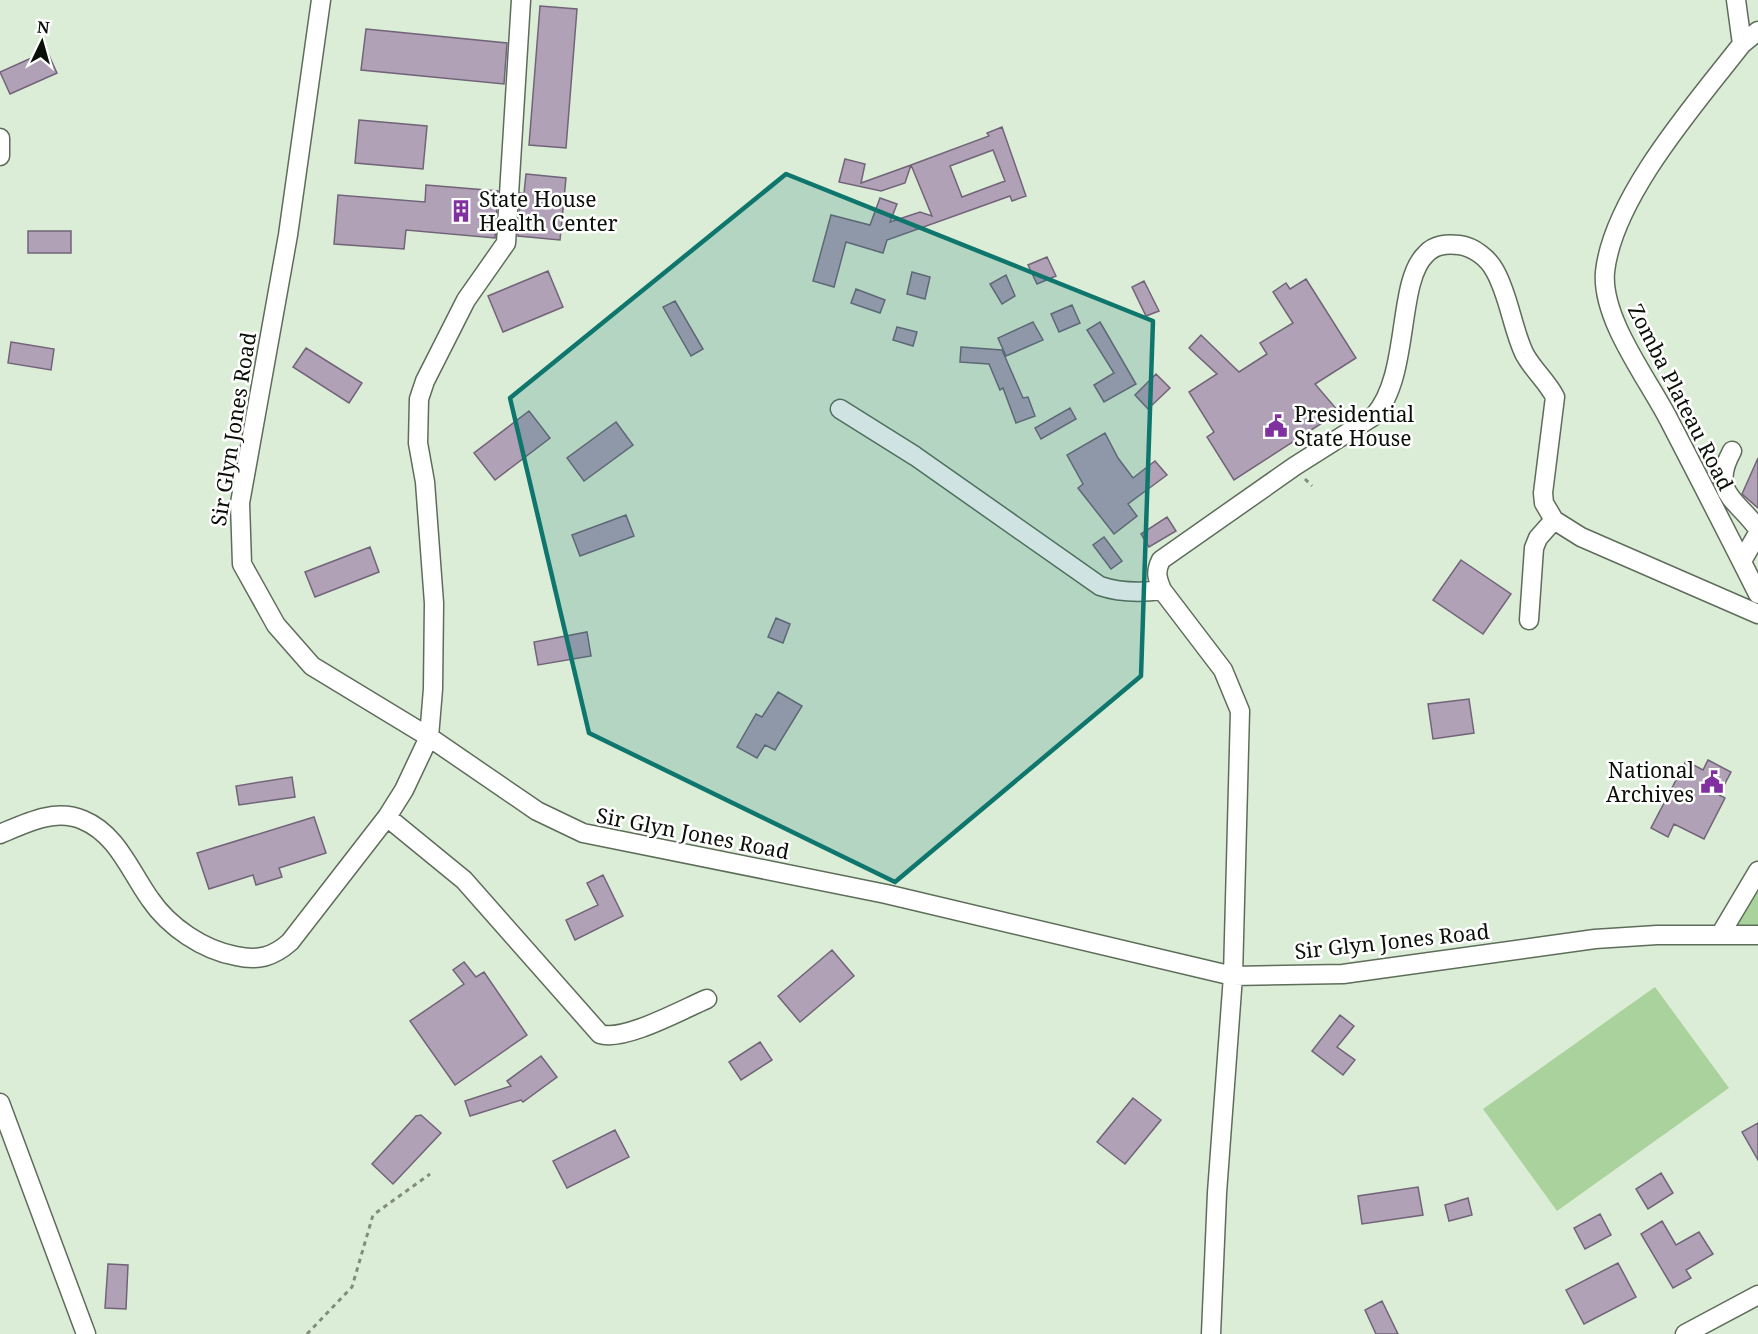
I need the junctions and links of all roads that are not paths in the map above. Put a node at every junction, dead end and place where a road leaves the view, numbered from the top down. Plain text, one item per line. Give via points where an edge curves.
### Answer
1 (321, 0) edge
2 (521, 0) edge
3 (1736, 0) edge
4 (1758, 31) edge
5 (1742, 44) junction
6 (0, 138) edge
7 (0, 156) edge
8 (840, 409) dead end
9 (1732, 451) dead end
10 (1554, 520) junction
11 (1758, 531) edge
12 (1742, 561) junction
13 (1162, 590) junction
14 (1758, 594) edge
15 (1758, 614) edge
16 (1529, 620) dead end
17 (429, 737) junction
18 (387, 817) junction
19 (0, 834) edge
20 (1758, 871) edge
21 (1720, 935) junction
22 (1758, 935) edge
23 (1233, 976) junction
24 (707, 999) dead end
25 (0, 1103) edge
26 (1758, 1295) edge
27 (86, 1334) edge
28 (1211, 1334) edge
29 (1686, 1334) edge

1 - 17 street, Sir Glyn Jones Road via 288,235 240,503 242,564 276,625 312,666
2 - 17 street via 506,243 466,300 419,399 418,443 425,482 434,603
3 - 5 street
4 - 5 street, Zomba Plateau Road
5 - 12 street, Zomba Plateau Road via 1640,181 1609,252 1605,285 1609,306 1631,352
6 - 7 street
8 - 13 street via 915,456 1100,585 1137,593
9 - 11 street via 1723,468 1725,486 1735,506
10 - 13 street via 1543,493 1555,397 1522,350 1495,271 1483,256 1466,246 1436,246 1418,263 1396,370 1382,408 1161,560 1157,576
10 - 15 street via 1581,537
10 - 16 street via 1534,548
11 - 12 street
12 - 14 street, Zomba Plateau Road
13 - 23 street via 1223,670 1240,711
17 - 18 street
17 - 23 street, Sir Glyn Jones Road via 537,811 583,833 886,894
18 - 19 street via 290,942 269,957 254,959 215,952 189,936 151,902 103,830 81,819 49,816
18 - 24 street via 464,880 600,1034 614,1036
20 - 21 street
21 - 22 street, Sir Glyn Jones Road
21 - 23 street, Sir Glyn Jones Road via 1595,939 1342,974
23 - 28 street
25 - 27 street
26 - 29 street

